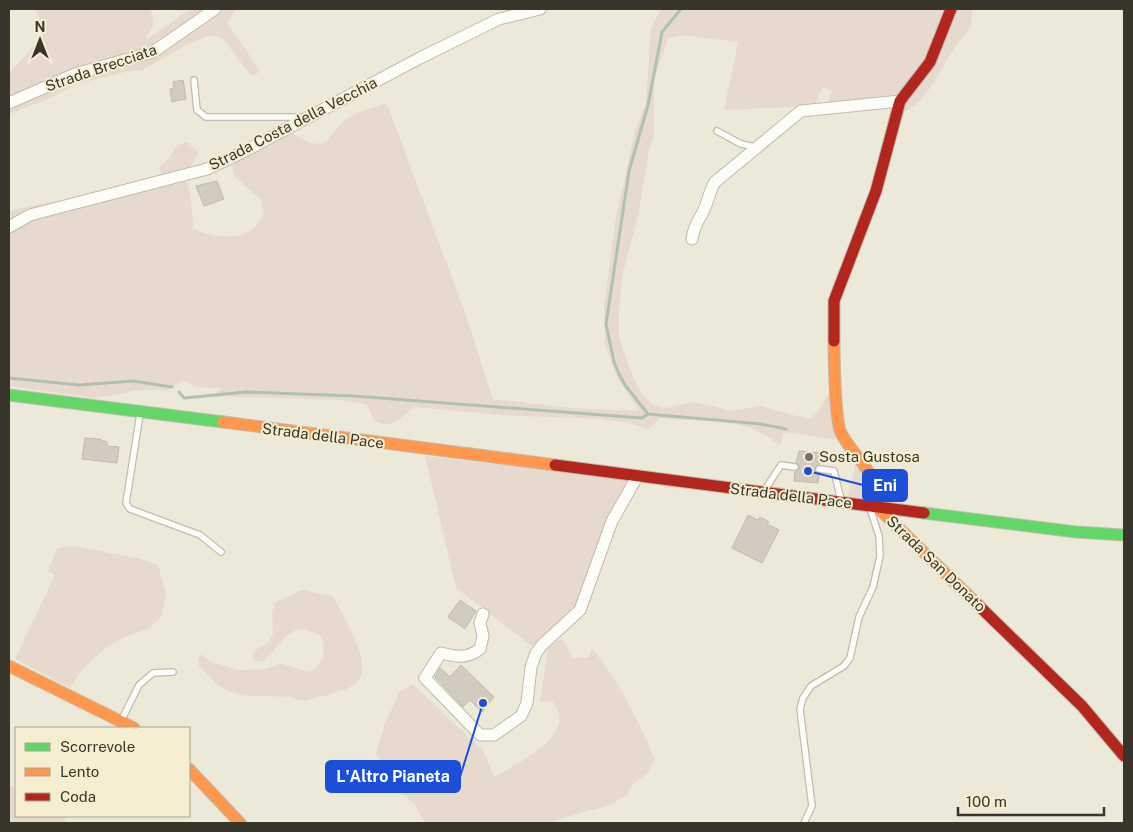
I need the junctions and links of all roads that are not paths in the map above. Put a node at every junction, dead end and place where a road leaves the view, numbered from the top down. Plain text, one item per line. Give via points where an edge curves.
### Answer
1 (215, 9) edge
2 (540, 9) edge
3 (950, 9) edge
4 (194, 80) dead end
5 (900, 101) junction
6 (9, 103) edge
7 (308, 118) junction
8 (717, 131) dead end
9 (755, 148) junction
10 (9, 227) edge
11 (692, 239) dead end
12 (9, 395) edge
13 (140, 412) junction
14 (795, 467) dead end
15 (819, 469) dead end
16 (637, 477) junction
17 (763, 492) junction
18 (841, 502) junction
19 (873, 506) junction
20 (1124, 535) edge
21 (221, 552) dead end
22 (483, 614) dead end
23 (9, 666) edge
24 (173, 672) dead end
25 (121, 721) junction
26 (132, 727) edge
27 (1124, 756) edge
28 (190, 770) edge
29 (240, 823) edge
30 (804, 823) edge

1 - 6 street, Strada Brecciata via 153,52 75,74
2 - 7 street, Strada Costa della Vecchia via 499,19
3 - 5 street, Strada San Donato via 930,62
4 - 7 lane via 196,110 206,117
5 - 9 street via 801,111
5 - 19 street, Strada San Donato via 876,191 834,301 834,370 840,431 870,471 876,490
7 - 10 street, Strada Costa della Vecchia via 207,168 30,215
8 - 9 lane
9 - 11 street via 715,182 695,223
12 - 13 street, Strada della Pace
13 - 16 street, Strada della Pace
13 - 21 lane via 126,503 130,510 200,535
14 - 17 lane via 781,465
15 - 18 lane via 834,471
16 - 17 street, Strada della Pace
16 - 22 street via 612,521 580,610 536,653 527,703 521,716 510,726 486,737 480,735 426,678 441,653 456,657 472,655 480,649
17 - 18 street, Strada della Pace
18 - 19 street, Strada della Pace
19 - 20 street, Strada della Pace via 1076,532
19 - 27 street, Strada San Donato via 1082,706
19 - 30 lane via 880,556 873,587 859,617 850,658 844,666 811,686 800,709 812,806
23 - 25 street
24 - 25 lane via 153,673 139,685
25 - 26 street
28 - 29 street

